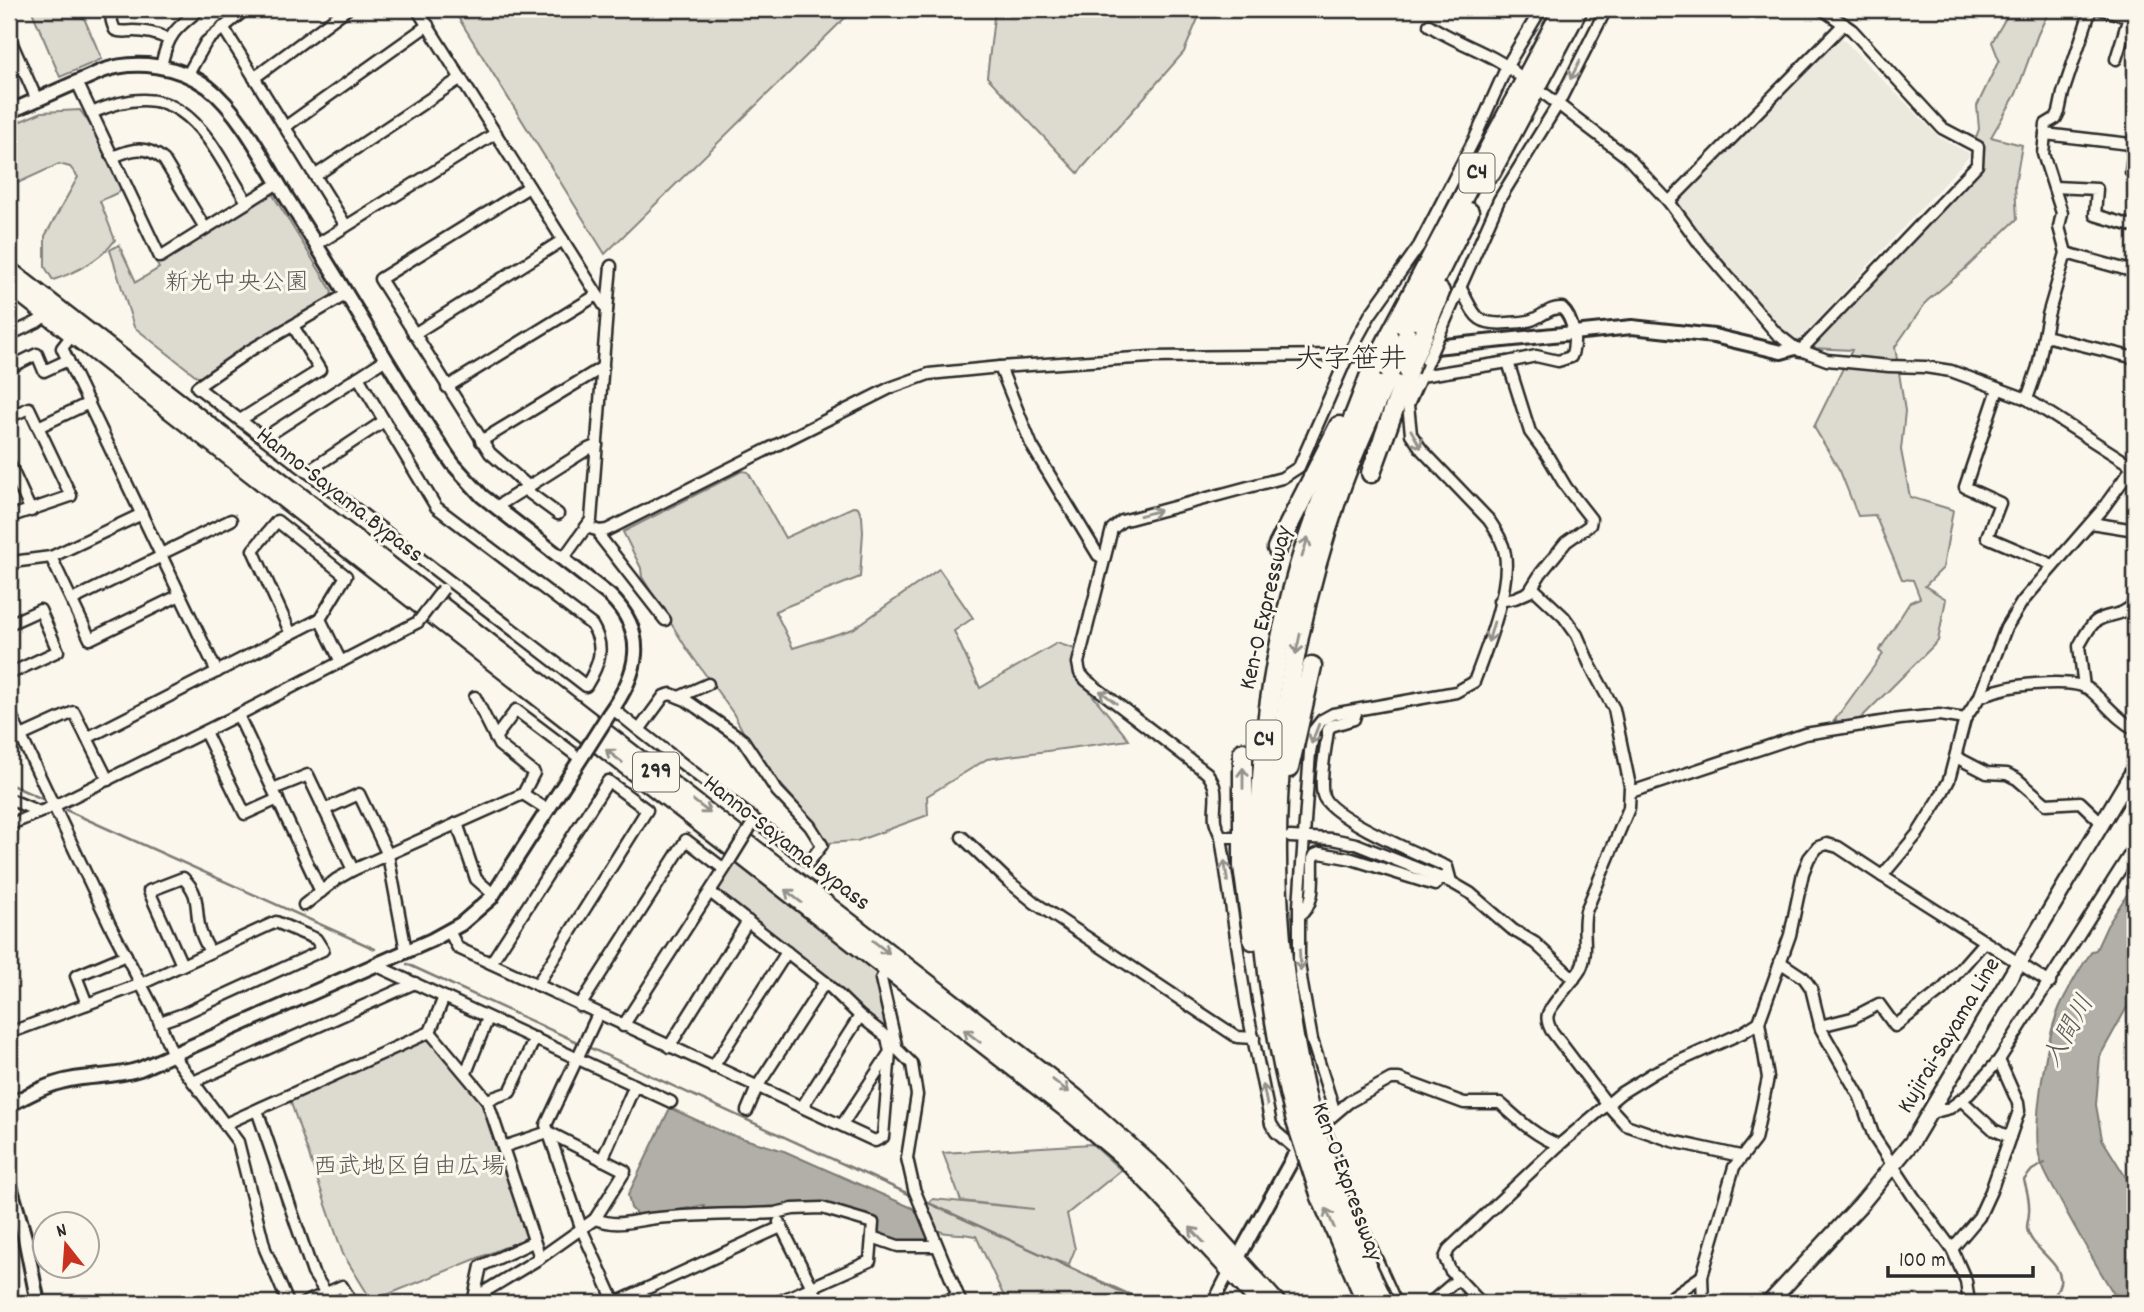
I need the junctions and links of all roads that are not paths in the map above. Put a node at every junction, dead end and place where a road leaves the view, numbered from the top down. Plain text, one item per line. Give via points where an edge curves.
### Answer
1 (117, 9) edge
2 (200, 9) edge
3 (246, 9) edge
4 (347, 9) edge
5 (417, 9) edge
6 (1541, 9) edge
7 (1563, 9) edge
8 (1578, 9) edge
9 (1606, 9) edge
10 (1822, 9) edge
11 (2091, 9) edge
12 (2100, 9) edge
13 (2132, 17) edge
14 (1844, 24) junction
15 (1429, 25) dead end
16 (428, 26) junction
17 (223, 27) junction
18 (9, 37) edge
19 (168, 39) junction
20 (2116, 59) dead end
21 (22, 66) junction
22 (161, 66) junction
23 (1507, 66) junction
24 (9, 72) edge
25 (1517, 74) dead end
26 (187, 76) junction
27 (254, 78) junction
28 (461, 78) junction
29 (77, 82) junction
30 (1546, 95) dead end
31 (37, 100) junction
32 (1558, 104) junction
33 (9, 112) edge
34 (92, 113) junction
35 (285, 127) junction
36 (496, 133) junction
37 (2045, 134) junction
38 (113, 158) junction
39 (2131, 172) dead end
40 (316, 175) junction
41 (278, 183) junction
42 (529, 187) junction
43 (2054, 187) junction
44 (247, 202) junction
45 (1669, 202) junction
46 (346, 226) junction
47 (2135, 226) edge
48 (205, 228) junction
49 (563, 240) junction
50 (316, 245) junction
51 (2066, 253) junction
52 (611, 266) dead end
53 (9, 270) edge
54 (2135, 272) edge
55 (9, 285) edge
56 (1460, 287) junction
57 (347, 294) junction
58 (597, 295) junction
59 (607, 310) junction
60 (48, 314) junction
61 (293, 326) junction
62 (73, 334) junction
63 (414, 334) junction
64 (1573, 334) junction
65 (9, 335) edge
66 (1415, 335) junction
67 (2045, 336) junction
68 (1798, 350) junction
69 (1348, 355) junction
70 (2135, 358) edge
71 (386, 359) junction
72 (68, 360) junction
73 (1508, 362) junction
74 (603, 367) junction
75 (1000, 367) junction
76 (9, 368) edge
77 (1371, 372) junction
78 (1406, 372) junction
79 (358, 377) junction
80 (447, 387) junction
81 (1998, 389) junction
82 (2026, 399) junction
83 (89, 403) junction
84 (9, 417) edge
85 (240, 420) junction
86 (384, 421) junction
87 (38, 427) junction
88 (264, 438) junction
89 (481, 441) junction
90 (597, 445) junction
91 (9, 463) edge
92 (2135, 469) edge
93 (307, 472) junction
94 (1371, 473) dead end
95 (526, 487) junction
96 (496, 507) junction
97 (31, 511) junction
98 (142, 514) junction
99 (558, 514) dead end
100 (9, 517) edge
101 (231, 520) dead end
102 (2091, 523) junction
103 (586, 527) junction
104 (2135, 530) edge
105 (600, 531) junction
106 (1277, 548) dead end
107 (161, 555) junction
108 (51, 556) junction
109 (1103, 558) junction
110 (562, 559) junction
111 (2053, 565) junction
112 (9, 566) edge
113 (445, 584) junction
114 (1533, 588) junction
115 (180, 595) junction
116 (72, 600) junction
117 (1500, 601) junction
118 (2135, 603) edge
119 (320, 619) junction
120 (665, 620) dead end
121 (9, 624) edge
122 (291, 634) junction
123 (341, 662) junction
124 (1312, 666) dead end
125 (217, 672) junction
126 (9, 674) edge
127 (708, 684) dead end
128 (2084, 687) junction
129 (475, 697) dead end
130 (679, 697) junction
131 (1979, 698) junction
132 (1357, 710) junction
133 (9, 711) edge
134 (611, 712) junction
135 (238, 715) junction
136 (1965, 719) junction
137 (2135, 729) edge
138 (639, 730) junction
139 (205, 732) junction
140 (21, 736) junction
141 (87, 738) junction
142 (495, 738) junction
143 (1242, 752) dead end
144 (582, 757) junction
145 (1956, 757) junction
146 (2135, 768) edge
147 (108, 780) junction
148 (1630, 792) junction
149 (275, 794) junction
150 (523, 794) junction
151 (9, 799) edge
152 (54, 806) junction
153 (324, 810) junction
154 (548, 810) junction
155 (40, 812) junction
156 (457, 823) junction
157 (753, 823) junction
158 (2103, 824) junction
159 (9, 825) edge
160 (962, 837) dead end
161 (1221, 837) junction
162 (1234, 837) dead end
163 (1290, 837) dead end
164 (1304, 837) junction
165 (2135, 846) edge
166 (388, 855) junction
167 (725, 867) junction
168 (354, 870) junction
169 (1882, 876) junction
170 (1447, 880) junction
171 (321, 891) junction
172 (710, 892) junction
173 (494, 895) junction
174 (304, 905) dead end
175 (1277, 909) junction
176 (1299, 916) junction
177 (748, 921) junction
178 (449, 931) junction
179 (1984, 942) junction
180 (406, 951) junction
181 (210, 952) junction
182 (787, 952) junction
183 (126, 955) junction
184 (1780, 962) junction
185 (491, 963) junction
186 (181, 965) junction
187 (375, 965) junction
188 (2020, 965) junction
189 (887, 969) junction
190 (1574, 979) junction
191 (825, 982) junction
192 (415, 983) junction
193 (2050, 983) junction
194 (141, 984) junction
195 (537, 985) junction
196 (444, 997) junction
197 (88, 1004) junction
198 (580, 1006) junction
199 (598, 1014) junction
200 (860, 1016) junction
201 (488, 1018) junction
202 (159, 1022) junction
203 (1759, 1022) junction
204 (623, 1026) junction
205 (1820, 1026) junction
206 (430, 1032) junction
207 (9, 1033) edge
208 (535, 1038) junction
209 (1254, 1038) junction
210 (669, 1047) junction
211 (890, 1052) junction
212 (173, 1055) junction
213 (580, 1055) junction
214 (1999, 1060) junction
215 (713, 1067) junction
216 (466, 1073) junction
217 (193, 1082) junction
218 (635, 1085) junction
219 (757, 1087) junction
220 (1287, 1087) junction
221 (1961, 1100) junction
222 (487, 1101) junction
223 (671, 1102) dead end
224 (1607, 1104) junction
225 (9, 1105) edge
226 (802, 1107) junction
227 (257, 1110) junction
228 (747, 1111) dead end
229 (1335, 1113) junction
230 (1931, 1113) junction
231 (1310, 1121) junction
232 (225, 1125) junction
233 (842, 1125) junction
234 (548, 1132) junction
235 (2010, 1137) junction
236 (1559, 1145) junction
237 (503, 1147) junction
238 (1298, 1151) junction
239 (1740, 1156) junction
240 (601, 1160) junction
241 (1893, 1166) junction
242 (9, 1182) edge
243 (775, 1213) junction
244 (596, 1219) junction
245 (781, 1227) junction
246 (582, 1230) junction
247 (872, 1237) junction
248 (533, 1242) junction
249 (936, 1246) junction
250 (1952, 1249) junction
251 (540, 1258) junction
252 (1234, 1265) junction
253 (1702, 1276) junction
254 (1458, 1279) junction
255 (811, 1287) junction
256 (326, 1293) junction
257 (472, 1300) edge
258 (959, 1300) edge
259 (38, 1303) edge
260 (288, 1303) edge
261 (304, 1303) edge
262 (352, 1303) edge
263 (615, 1303) edge
264 (776, 1303) edge
265 (820, 1303) edge
266 (942, 1303) edge
267 (1213, 1303) edge
268 (1260, 1303) edge
269 (1277, 1303) edge
270 (1367, 1303) edge
271 (1384, 1303) edge
272 (1396, 1303) edge
273 (1430, 1303) edge
274 (1481, 1303) edge
275 (1663, 1303) edge
276 (1703, 1303) edge
277 (1769, 1303) edge
278 (1969, 1303) edge

1 - 19 street via 111,18 115,30 154,32
2 - 19 street
3 - 17 street
4 - 27 street
5 - 16 street
6 - 23 street
7 - 66 highway, Ken-O Expressway / C4
8 - 66 highway, Ken-O Expressway / C4 via 1478,194
9 -> 32 street
10 - 14 street
11 - 37 street via 2059,112 2046,124
12 - 13 street
13 - 20 street
14 - 45 street
14 - 68 street via 1942,128 1978,147 1977,165
15 - 23 street
16 - 28 street
16 - 35 street
17 - 26 street via 202,48
17 - 27 street
18 - 21 street
19 - 22 street
21 - 24 street
21 - 31 street
22 - 26 street
22 - 29 street via 116,66
23 - 25 street
23 - 69 street via 1419,246
26 - 41 street via 206,86 232,112
27 - 35 street
28 - 36 street
28 - 40 street
29 - 31 street
29 - 34 street
30 - 32 street
31 - 33 street
32 - 45 street via 1627,157
32 - 56 street via 1506,188
34 - 38 street
34 - 44 street via 133,99 166,103 185,113 203,131
35 - 40 street
36 - 42 street
36 - 46 street
37 - 39 street via 2130,144
37 - 43 street via 2043,154
38 - 48 street via 134,149 157,154
38 - 48 street via 160,257
40 - 46 street
41 - 44 street
41 - 50 street
42 - 49 street
42 - 63 street via 380,279
43 - 47 street via 2097,189 2095,215
43 - 51 street
44 - 48 street
45 - 68 street via 1776,333
46 - 50 street
49 - 58 street
49 - 63 street
50 - 57 street
51 - 54 street
51 - 67 street
52 - 59 street
53 -> 252 highway, Hanno-Sayama Bypass / 299 via 1075,1097 1160,1173
55 - 60 highway, Hanno-Sayama Bypass / 299
56 - 64 street via 1483,323 1527,322 1555,307 1566,312
56 - 66 street
57 - 61 street
57 - 71 street
58 - 59 street
58 - 80 street
59 - 74 street
60 - 62 highway, Hanno-Sayama Bypass / 299
60 - 65 street
61 - 85 street via 320,370
61 - 85 street via 197,387
62 - 72 street via 62,348
189 -> 62 highway, Hanno-Sayama Bypass / 299
63 - 80 street
64 - 68 street via 1632,327 1714,336 1781,352
64 - 69 street
64 - 73 street via 1574,349 1565,360 1535,356
66 - 77 highway, Ken-O Expressway / C4, bridge
66 - 78 highway, Ken-O Expressway / C4, bridge
66 - 78 street, bridge via 1427,362
67 - 70 street
67 - 82 street
68 - 81 street via 1827,360 1951,371
69 - 75 street via 1150,357
109 -> 69 street via 1112,529 1122,521 1291,474 1299,467
71 - 79 street
71 - 96 street via 453,464
72 - 76 street via 44,370 37,354
72 - 83 street
73 - 78 street
73 - 114 street via 1530,432 1591,519 1590,525 1566,542
74 - 89 street
74 - 90 street
75 - 105 street via 929,374 904,382
75 - 109 street via 1032,446
77 - 106 highway
220 -> 77 highway, Ken-O Expressway / C4 via 1269,988 1261,902 1264,743 1277,656 1298,568
78 - 94 highway
78 -> 117 street via 1411,434 1496,530 1506,557
78 -> 175 highway, Ken-O Expressway / C4 via 1343,482 1315,572 1295,657 1280,755
79 - 86 street
79 - 88 street
80 - 89 street
81 - 82 street
81 - 111 street via 1965,487 2000,503 1987,537
82 - 92 street
83 - 87 street
83 - 98 street
84 - 87 street via 29,408
85 - 88 street
86 - 93 street
86 - 113 street via 436,507 592,625 601,651 586,686
87 - 97 street via 71,496
88 - 93 street
89 - 95 street
90 - 95 street
90 - 103 street via 592,520
91 - 97 street
92 - 102 street
93 - 113 street
95 - 96 street
95 - 99 street
96 - 110 street
97 - 100 street
98 - 107 street
98 - 108 street
101 - 107 street
102 - 104 street
102 - 111 street
103 - 105 street
103 - 110 street
105 - 120 street
107 - 115 street
107 - 116 street
108 - 112 street
108 - 116 street
161 -> 109 street via 1215,823 1217,796 1207,773 1080,673 1078,663
110 - 134 street via 617,604 633,631 634,670
111 - 131 street via 2006,628
113 - 123 street, bridge via 418,622
114 - 117 street
114 - 148 street via 1577,635 1614,709
115 - 116 street via 90,639
115 - 125 street
117 -> 132 street via 1474,682 1456,692
118 - 128 street via 2121,614 2093,623 2079,646
119 - 122 street
119 - 122 street via 345,576 277,521 253,550
119 - 123 street
121 - 126 street via 40,610 58,651
122 - 125 street
123 - 135 street
124 - 175 highway via 1286,781
125 - 141 street
127 - 130 street
128 - 131 street via 2024,685
128 - 137 street
129 - 142 street
130 - 138 street via 664,696
130 - 157 street via 743,740 822,845 809,862
131 - 136 street
132 -> 164 street via 1333,714 1314,730
132 - 170 street via 1354,719 1328,730 1322,791 1326,803 1352,822 1447,867
133 - 140 street
134 - 138 street
134 - 144 street, bridge
135 - 139 street
135 - 149 street
136 - 145 street
136 - 148 street via 1939,715 1805,734
138 - 157 street
139 - 147 street
139 - 149 street via 245,814
140 - 141 street via 74,712
140 - 152 street
141 - 147 street
142 - 144 street via 516,710
142 - 150 street via 534,773
220 -> 143 highway via 1264,1004 1252,936 1243,866
144 - 154 street
145 - 158 street via 1987,773 2017,779 2046,804 2080,802
145 - 169 street via 1938,801
146 - 158 main road, Kujirai-Sayama Line
147 - 152 street
148 - 190 street via 1629,808 1586,911 1586,955
149 - 153 street via 308,775
149 - 171 street
150 - 154 street
150 - 156 street
151 - 155 street
152 - 155 street
152 - 183 street
153 - 166 street via 359,794
153 - 168 street
154 - 173 street
155 - 159 street
156 - 166 street
156 - 173 street via 476,879
157 - 167 street, bridge
158 - 188 main road, Kujirai-Sayama Line
160 - 209 street via 1035,903 1237,1037
161 - 162 street
209 -> 161 street
163 - 164 street
164 - 170 street via 1356,844
164 - 176 street
165 - 193 street
166 - 168 street
166 - 180 street
167 - 172 street
167 - 198 street via 686,840
168 - 171 street
169 - 179 street
169 - 184 street via 1838,847 1818,847 1803,873
170 - 176 street via 1436,885 1320,853 1313,859 1312,901
170 - 190 street via 1535,943
171 - 174 street
172 - 177 street
172 - 204 street
173 - 178 street
175 - 231 highway, Ken-O Expressway / C4 via 1287,1002
176 -> 229 street via 1299,962 1312,1040
177 - 182 street
177 - 210 street
178 - 180 street
178 - 185 street via 458,948
179 - 188 street
179 - 205 street via 1942,990 1895,1026 1879,1004 1852,1018
180 - 187 street
181 - 186 street
181 - 186 street via 199,927 198,903 191,885 183,878 149,891
181 - 202 street via 276,922 316,939 323,950
182 - 191 street
182 - 215 street
183 - 194 street
183 - 197 street via 76,976
184 - 203 street
184 - 205 street via 1811,988
185 - 195 street
185 - 195 street via 608,781 647,810
186 - 194 street
187 - 192 street
187 - 212 street
188 - 193 street
188 - 230 main road, Kujirai-Sayama Line
189 - 249 street via 881,979 897,1049 912,1064 917,1096 907,1158
252 -> 189 highway, Hanno-Sayama Bypass / 299 via 1122,1156
190 - 224 street via 1548,1014 1548,1022
191 - 200 street
191 - 219 street
192 - 196 street
192 - 217 street
193 - 214 street
194 - 197 street
194 - 202 street
195 - 198 street
196 - 201 street
196 - 206 street
197 - 207 street
198 - 199 street
199 - 204 street
199 - 213 street
200 - 211 street via 887,1037
200 - 226 street
201 - 208 street
201 - 216 street
202 - 212 street
203 - 224 street via 1655,1072
203 - 239 street via 1768,1079 1755,1140
204 - 210 street
205 - 241 street
206 - 216 street
206 - 227 street
208 - 213 street
208 - 222 street via 510,1092
238 -> 209 street via 1271,1124
210 - 215 street
211 - 233 street
211 - 233 street via 883,1137 875,1141
212 - 217 street
212 - 225 street via 124,1074 71,1079
213 - 218 street
213 - 234 street via 546,1125
214 - 221 street
214 - 235 street via 2018,1103
215 - 219 street
216 - 222 street
217 - 232 street
218 - 223 street
218 - 240 street
219 - 226 street
219 - 228 street
220 - 231 highway, Ken-O Expressway / C4
221 - 230 street
221 - 235 street via 1993,1130
222 - 237 street
224 - 236 street
224 - 239 street via 1626,1125
226 - 233 street
227 - 232 street
227 - 256 street via 313,1273
229 - 231 street
229 - 236 street via 1391,1079 1399,1079 1464,1103 1500,1103 1535,1133
230 - 241 main road, Kujirai-Sayama Line
231 - 238 street
270 -> 231 highway, Ken-O Expressway / C4, bridge via 1321,1197
231 - 271 highway, Ken-O Expressway / C4, bridge via 1347,1223
231 - 272 street
232 - 260 street via 238,1142 265,1249
234 - 237 street
234 - 240 street
234 - 246 street
235 - 250 street via 1979,1217
236 - 254 street via 1449,1248 1445,1258
237 - 248 street
238 - 252 street
239 - 253 street
240 - 244 street via 625,1171
241 - 250 street
241 - 277 main road, Kujirai-Sayama Line
242 - 259 street
243 - 244 street via 648,1219 621,1225
243 - 245 street
243 - 247 street via 822,1208 873,1223
244 - 246 street
245 - 255 street
245 - 263 street
246 - 251 street
246 - 263 street
247 - 249 street via 898,1246
247 - 255 street via 870,1261
248 - 251 street
248 - 257 street via 481,1266
249 - 258 street
250 - 278 street via 1966,1281
251 - 257 street
252 - 267 street
252 - 268 highway, Hanno-Sayama Bypass / 299
252 - 269 highway, Hanno-Sayama Bypass / 299
253 - 275 street
253 - 276 street
254 - 273 street
254 - 274 street
255 - 264 street
255 - 265 street
256 - 261 street
256 - 262 street via 342,1286
258 - 266 street

